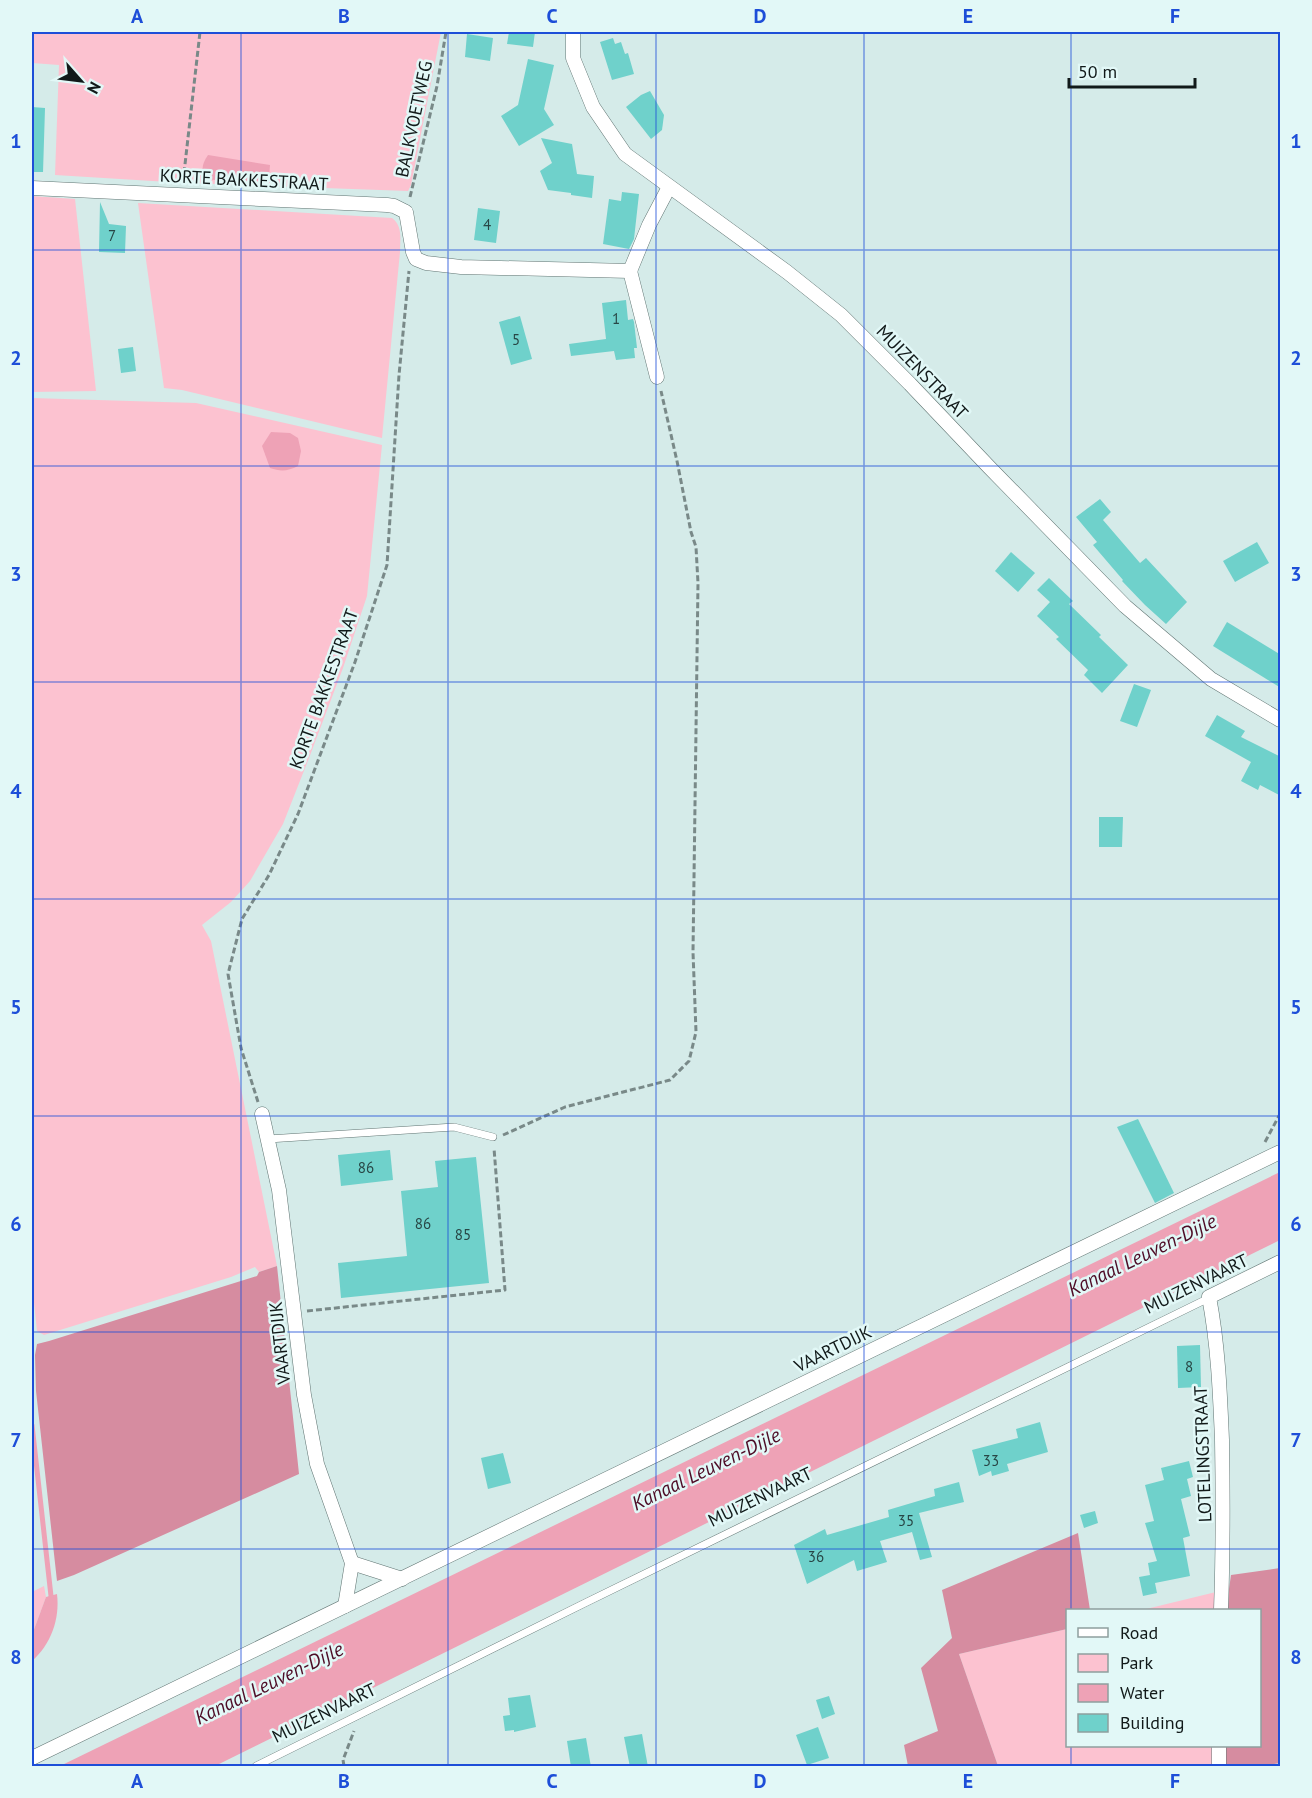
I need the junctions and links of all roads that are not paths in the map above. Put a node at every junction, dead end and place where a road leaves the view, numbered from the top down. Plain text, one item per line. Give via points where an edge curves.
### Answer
1 (573, 32) edge
2 (669, 187) junction
3 (32, 188) edge
4 (630, 271) junction
5 (657, 377) road end
6 (1281, 720) edge
7 (262, 1114) road end
8 (493, 1137) road end
9 (268, 1139) junction
10 (1281, 1152) edge
11 (1281, 1262) edge
12 (1209, 1298) junction
13 (352, 1563) junction
14 (402, 1579) junction
15 (345, 1606) junction
16 (1221, 1609) edge
17 (1219, 1747) edge
18 (32, 1758) edge
19 (256, 1767) edge
20 (1219, 1767) edge

1 - 2 street, MUIZENSTRAAT via 573,58 593,107 625,154
2 - 4 street
2 - 6 street, MUIZENSTRAAT via 841,315 1125,606 1211,679
3 - 4 street, KORTE BAKKESTRAAT via 387,205 406,212 413,252 416,259 426,263
4 - 5 street
7 - 9 street, VAARTDIJK
8 - 9 lane via 454,1127
9 - 13 street, VAARTDIJK via 279,1190 304,1395 317,1464
10 - 14 street, VAARTDIJK
11 - 12 street, MUIZENVAART
12 - 16 street, LOTELINGSTRAAT via 1221,1398
12 - 19 lane, MUIZENVAART
13 - 14 street
13 - 15 street, VAARTDIJK
14 - 15 street, VAARTDIJK
15 - 18 street, VAARTDIJK
17 - 20 street

